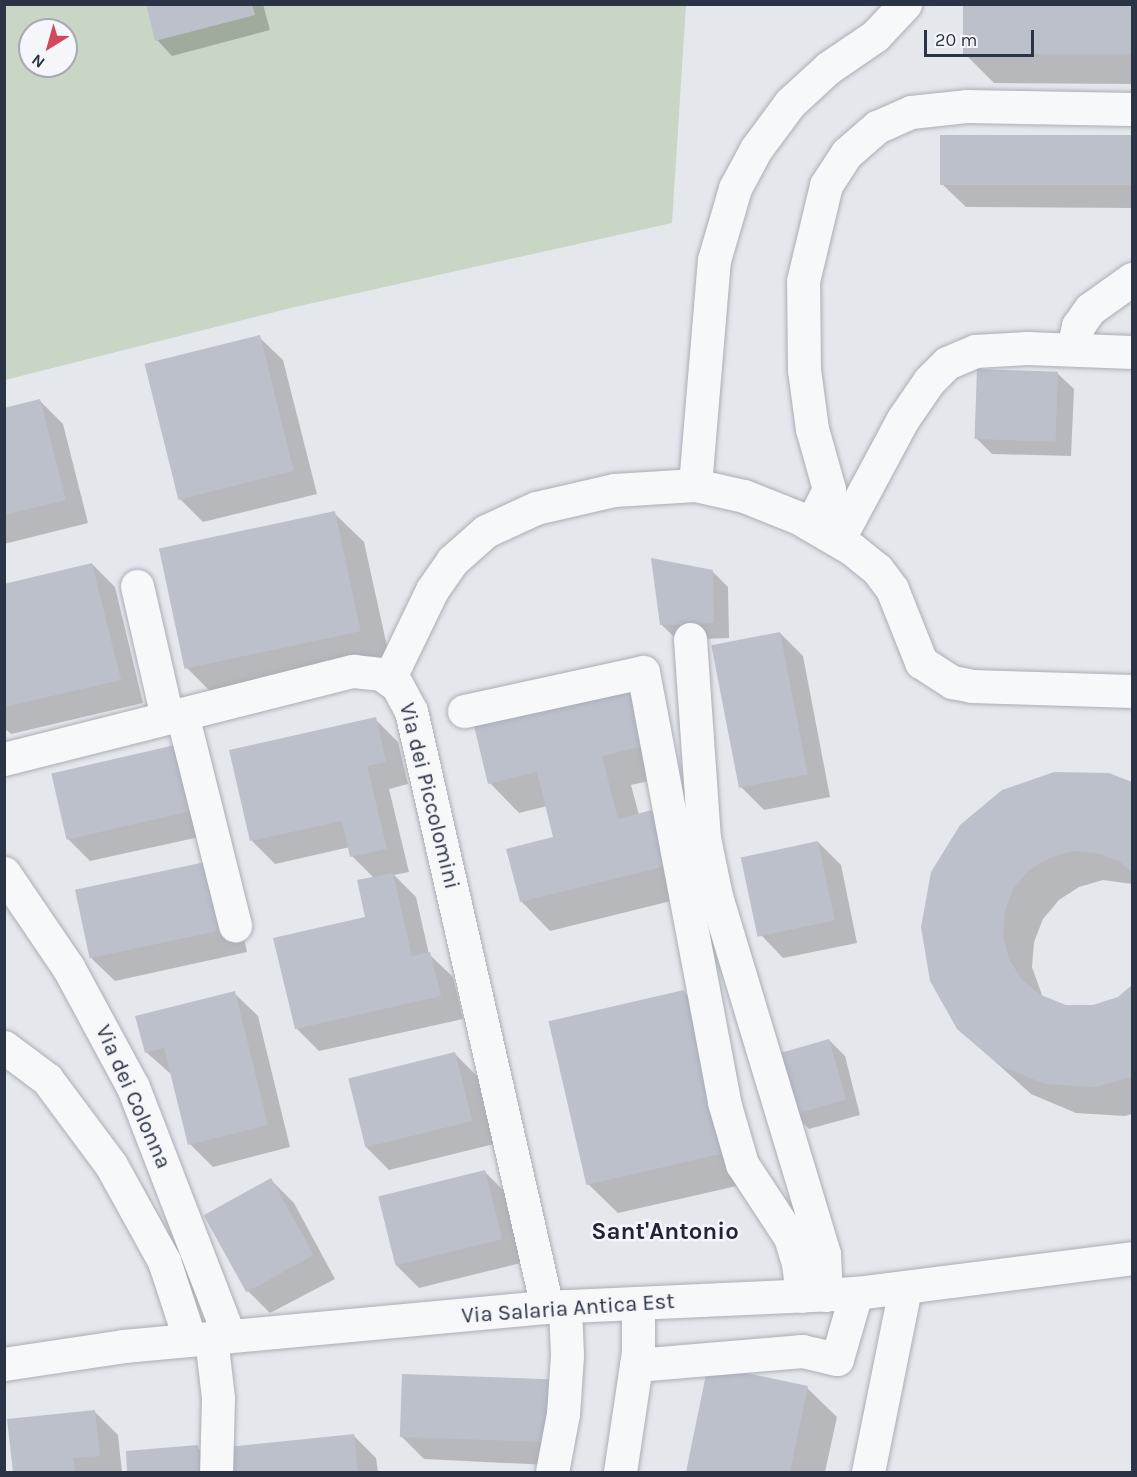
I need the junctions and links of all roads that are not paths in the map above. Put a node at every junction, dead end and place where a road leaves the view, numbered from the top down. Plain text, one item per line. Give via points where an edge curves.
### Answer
1 (906, 4) edge
2 (1132, 109) edge
3 (1132, 279) edge
4 (1073, 350) junction
5 (1132, 352) edge
6 (695, 485) junction
7 (824, 533) junction
8 (137, 586) dead end
9 (690, 639) dead end
10 (388, 679) junction
11 (1132, 691) edge
12 (464, 711) dead end
13 (174, 715) junction
14 (4, 759) edge
15 (4, 873) edge
16 (235, 925) dead end
17 (4, 1047) edge
18 (1132, 1258) edge
19 (905, 1288) junction
20 (828, 1295) junction
21 (638, 1303) junction
22 (556, 1307) junction
23 (210, 1338) junction
24 (4, 1364) edge
25 (636, 1365) junction
26 (216, 1473) edge
27 (552, 1473) edge
28 (620, 1473) edge
29 (868, 1473) edge

1 - 6 street via 875,36 828,68 790,103 756,149 735,188 714,260
2 - 7 street via 966,106 911,112 877,127 848,153 826,185 803,281 804,370 812,429 828,489
3 - 4 street via 1090,309 1078,326
4 - 5 street
4 - 7 street via 975,351 947,363 929,381
6 - 7 street via 744,496
6 - 10 street via 614,490 536,508 486,531 452,561 432,590
7 - 11 street via 877,569 887,582 921,662 935,674 972,686
8 - 13 street
9 - 20 street via 704,838 713,885 824,1254
10 - 13 street, Via dei Piccolomini via 372,671 353,671
10 - 22 street, Via dei Piccolomini via 404,693 411,711
12 - 20 street via 643,672 724,1102 742,1164 790,1237 798,1263
13 - 14 street, Via dei Piccolomini
13 - 16 street
15 - 23 street, Via dei Colonna via 68,967 134,1087
17 - 23 street via 47,1079 111,1165
18 - 19 street, Via Salaria Antica Est
19 - 20 street, Via Salaria Antica Est
19 - 29 street
20 - 21 street, Via Salaria Antica Est
20 - 25 street via 837,1359 802,1351
21 - 22 street, Via Salaria Antica Est
21 - 25 street
22 - 23 street, Via Salaria Antica Est
22 - 27 street, Via dei Piccolomini via 567,1355 563,1414
23 - 24 street, Via Salaria Antica Est
23 - 26 street via 218,1398
25 - 28 street

